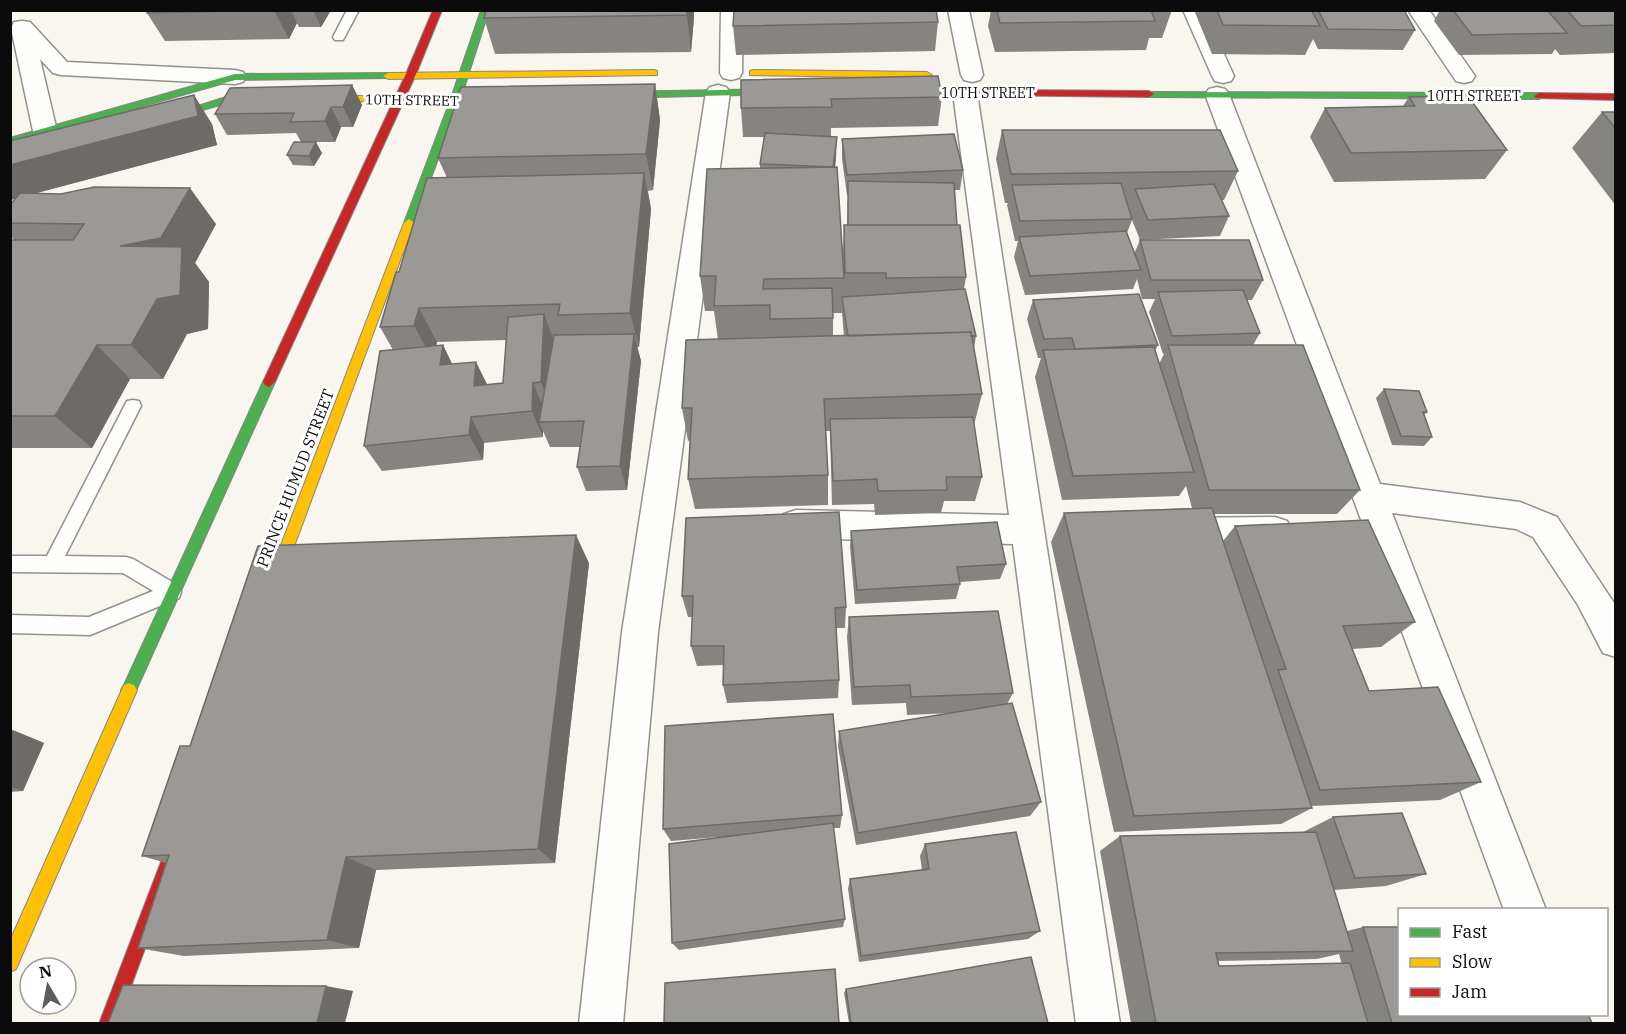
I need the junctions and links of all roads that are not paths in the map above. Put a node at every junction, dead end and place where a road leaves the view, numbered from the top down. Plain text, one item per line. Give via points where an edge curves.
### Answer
1 (353, 10) edge
2 (438, 10) edge
3 (485, 10) edge
4 (732, 10) edge
5 (958, 10) edge
6 (1193, 10) edge
7 (1418, 10) edge
8 (20, 19) edge
9 (339, 37) dead end
10 (463, 73) junction
11 (673, 73) dead end
12 (411, 74) junction
13 (1464, 76) dead end
14 (235, 77) junction
15 (723, 79) junction
16 (964, 79) junction
17 (1221, 80) junction
18 (801, 92) edge
19 (883, 92) edge
20 (599, 96) edge
21 (1616, 97) edge
22 (399, 99) junction
23 (515, 99) edge
24 (455, 100) junction
25 (142, 125) edge
26 (45, 131) junction
27 (10, 141) edge
28 (133, 406) dead end
29 (1368, 496) junction
30 (764, 523) edge
31 (1347, 530) edge
32 (1382, 530) junction
33 (1299, 531) edge
34 (1027, 532) junction
35 (1146, 533) edge
36 (1063, 534) edge
37 (10, 564) edge
38 (52, 564) junction
39 (172, 592) junction
40 (267, 601) edge
41 (10, 624) edge
42 (1616, 641) edge
43 (175, 846) edge
44 (1526, 908) edge
45 (10, 963) edge
46 (108, 1023) edge
47 (601, 1023) edge
48 (1098, 1023) edge

1 - 9 lane
2 - 12 street
3 - 10 street, PRINCE HUMUD STREET
4 - 15 street
5 - 16 street
6 - 17 street
7 - 13 street
8 - 14 street via 61,68
8 - 26 street
10 - 11 street, 10TH STREET
10 - 12 street, 10TH STREET
10 - 24 street, PRINCE HUMUD STREET
12 - 14 street, 10TH STREET
12 - 22 street
14 - 26 street, 10TH STREET
15 - 16 street, 10TH STREET
15 - 18 street, 10TH STREET
15 - 20 street, 10TH STREET
15 - 47 street via 669,520 640,632
16 - 17 street, 10TH STREET
16 - 19 street, 10TH STREET
16 - 34 street
17 - 21 street, 10TH STREET
17 - 29 street
22 - 24 street, 10TH STREET
22 - 25 street, 10TH STREET via 229,99
22 - 39 street
23 - 24 street, 10TH STREET
24 - 40 street, PRINCE HUMUD STREET
26 - 27 street, 10TH STREET
28 - 38 lane
29 - 32 street
29 - 42 street via 1520,516 1545,527
30 - 34 street
31 - 32 street
32 - 44 street
33 - 35 street
34 - 36 street
34 - 48 street
37 - 38 lane
38 - 39 lane via 126,566
39 - 41 lane via 90,626
39 - 45 street
43 - 46 street

